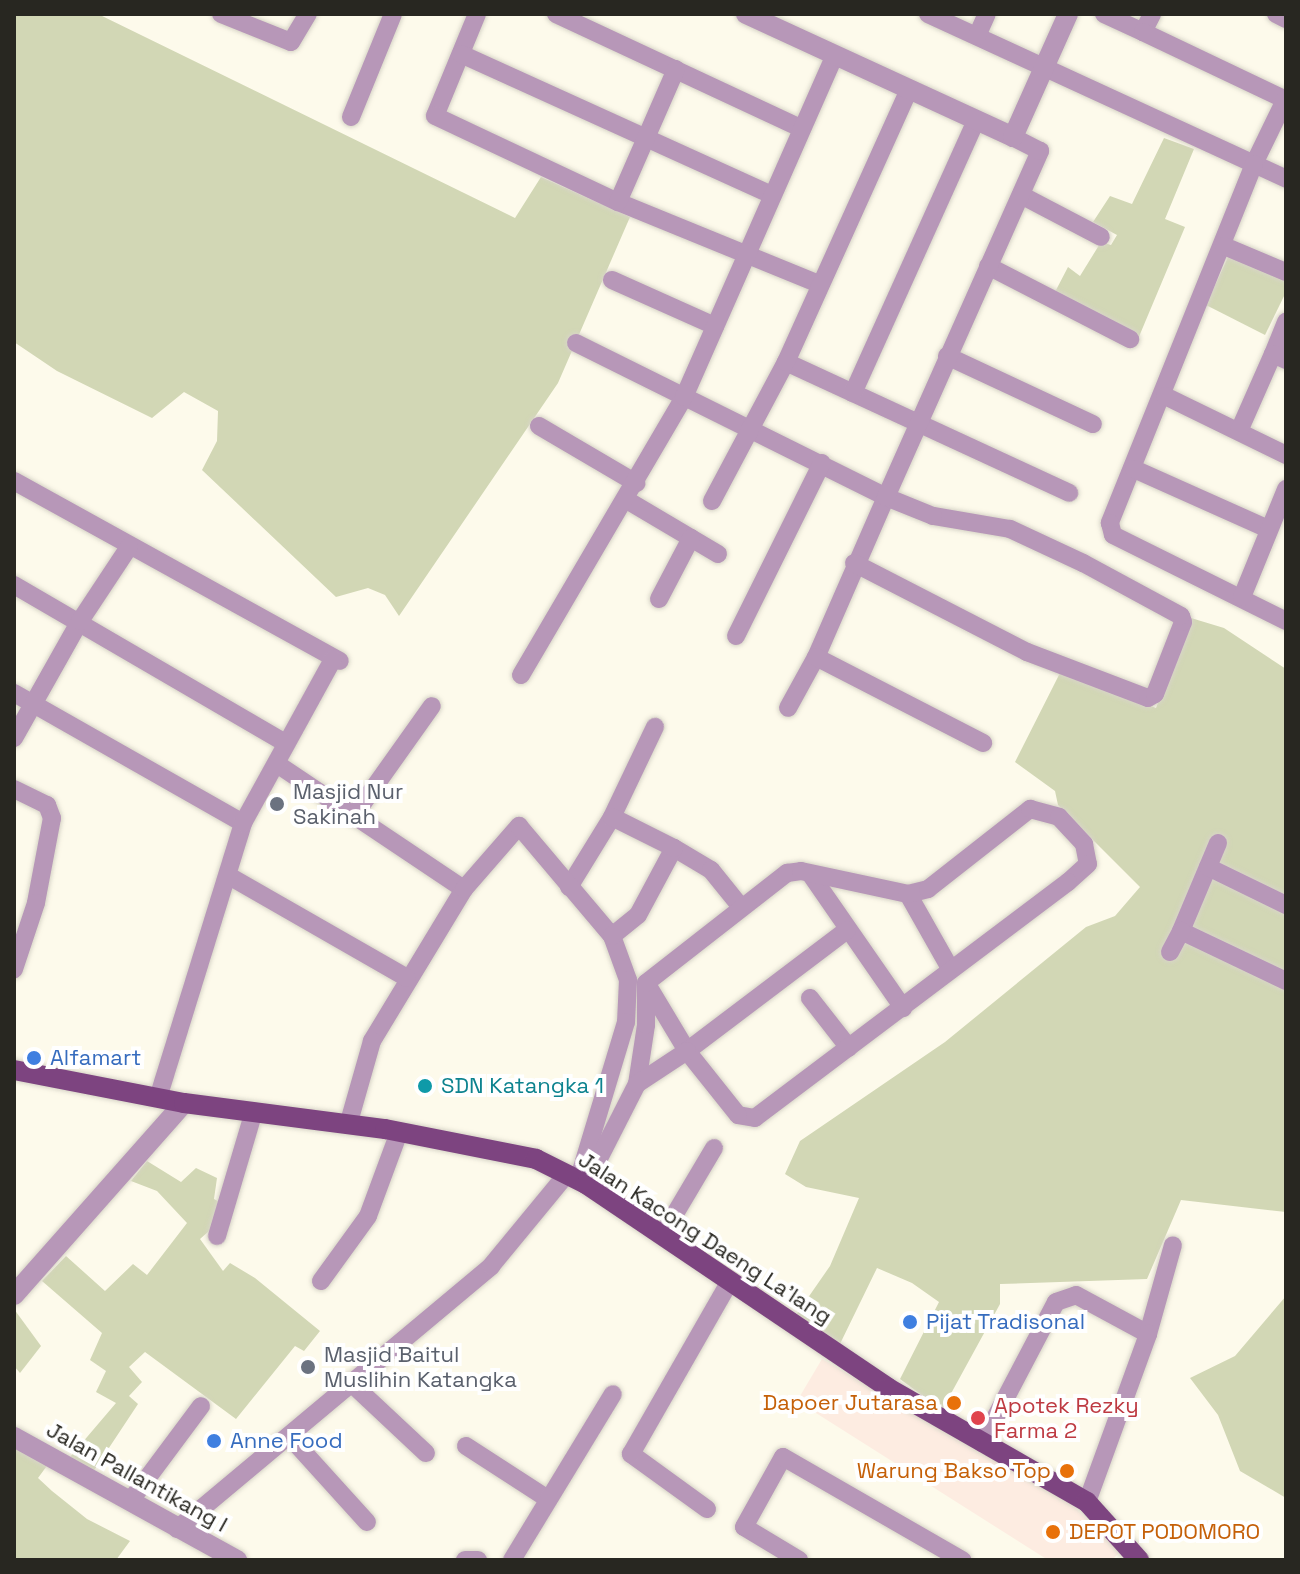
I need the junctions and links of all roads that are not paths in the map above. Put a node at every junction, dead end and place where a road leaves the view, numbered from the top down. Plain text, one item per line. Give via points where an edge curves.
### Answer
1 (308, 14) edge
2 (393, 14) edge
3 (477, 14) edge
4 (556, 14) edge
5 (746, 14) edge
6 (928, 14) edge
7 (987, 14) edge
8 (1068, 14) edge
9 (1104, 14) edge
10 (1152, 14) edge
11 (1276, 14) edge
12 (224, 15) edge
13 (1286, 19) edge
14 (1143, 32) junction
15 (977, 36) junction
16 (461, 54) junction
17 (835, 55) junction
18 (676, 69) junction
19 (1044, 69) junction
20 (909, 90) junction
21 (1286, 99) edge
22 (351, 117) dead end
23 (976, 120) junction
24 (801, 128) junction
25 (1013, 137) junction
26 (646, 142) junction
27 (1254, 164) junction
28 (1286, 179) edge
29 (772, 195) junction
30 (1021, 195) junction
31 (618, 202) junction
32 (1101, 237) dead end
33 (1224, 246) junction
34 (747, 256) junction
35 (988, 266) junction
36 (1286, 272) edge
37 (612, 280) dead end
38 (819, 284) junction
39 (1286, 321) edge
40 (715, 326) junction
41 (1130, 339) dead end
42 (576, 343) dead end
43 (947, 356) junction
44 (1279, 357) edge
45 (786, 362) junction
46 (853, 393) junction
47 (1165, 396) junction
48 (684, 397) junction
49 (919, 423) junction
50 (1093, 424) dead end
51 (539, 426) dead end
52 (750, 427) junction
53 (1239, 431) junction
54 (1286, 455) edge
55 (822, 463) junction
56 (1134, 469) junction
57 (14, 481) edge
58 (636, 483) junction
59 (1286, 489) edge
60 (1069, 493) dead end
61 (886, 497) junction
62 (625, 499) junction
63 (712, 501) dead end
64 (1268, 529) junction
65 (691, 538) junction
66 (129, 547) junction
67 (718, 554) dead end
68 (854, 563) junction
69 (14, 585) edge
70 (1242, 597) junction
71 (659, 599) dead end
72 (80, 621) junction
73 (1286, 621) edge
74 (736, 636) dead end
75 (816, 657) junction
76 (521, 675) dead end
77 (14, 693) edge
78 (35, 704) junction
79 (432, 706) dead end
80 (788, 708) dead end
81 (655, 727) dead end
82 (14, 738) edge
83 (285, 743) junction
84 (983, 743) dead end
85 (277, 764) junction
86 (14, 789) edge
87 (353, 817) junction
88 (612, 817) junction
89 (243, 823) junction
90 (1218, 843) dead end
91 (674, 848) junction
92 (1208, 867) junction
93 (811, 875) junction
94 (229, 876) junction
95 (569, 887) junction
96 (464, 889) junction
97 (908, 894) junction
98 (1284, 898) edge
99 (741, 907) junction
100 (847, 930) junction
101 (1181, 931) junction
102 (612, 936) junction
103 (1170, 952) dead end
104 (14, 969) edge
105 (951, 970) junction
106 (407, 978) junction
107 (1286, 981) edge
108 (646, 983) junction
109 (810, 998) dead end
110 (903, 1008) junction
111 (849, 1048) junction
112 (687, 1051) junction
113 (14, 1070) edge
114 (637, 1084) junction
115 (158, 1098) junction
116 (184, 1103) junction
117 (254, 1111) junction
118 (348, 1125) junction
119 (399, 1132) junction
120 (714, 1148) dead end
121 (577, 1179) junction
122 (663, 1234) junction
123 (217, 1236) dead end
124 (1173, 1245) dead end
125 (321, 1281) dead end
126 (729, 1283) junction
127 (14, 1295) edge
128 (1148, 1334) junction
129 (350, 1382) junction
130 (613, 1394) dead end
131 (201, 1406) dead end
132 (289, 1436) junction
133 (14, 1437) edge
134 (982, 1443) junction
135 (466, 1446) dead end
136 (426, 1453) dead end
137 (548, 1499) junction
138 (131, 1500) junction
139 (1087, 1502) junction
140 (707, 1509) dead end
141 (367, 1522) dead end
142 (177, 1529) junction
143 (237, 1560) edge
144 (465, 1560) edge
145 (478, 1560) edge
146 (512, 1560) edge
147 (799, 1560) edge
148 (962, 1560) edge
149 (1139, 1560) edge

1 - 12 street via 291,42
2 - 22 street
3 - 16 street
4 - 18 street
5 - 17 street
6 - 15 street
7 - 15 street
8 - 19 street
9 - 14 street
10 - 14 street
11 - 13 street
14 - 21 street
15 - 19 street
16 - 26 street
16 - 31 street via 435,116
17 - 20 street
17 - 24 street
18 - 24 street
18 - 26 street
19 - 25 street
19 - 27 street
20 - 23 street
20 - 38 street
21 - 27 street
23 - 25 street
23 - 46 street
24 - 29 street
25 - 30 street via 1041,150
26 - 29 street
26 - 31 street
27 - 28 street
27 - 33 street
29 - 34 street
30 - 32 street
30 - 35 street
31 - 34 street
33 - 36 street
33 - 47 street
34 - 38 street
34 - 40 street
35 - 41 street
35 - 43 street
37 - 40 street
38 - 45 street
39 - 44 street
40 - 48 street
42 - 48 street
43 - 49 street
43 - 50 street
44 - 53 street
45 - 46 street
45 - 52 street
46 - 49 street
47 - 53 street
47 - 56 street
48 - 52 street
48 - 58 street
49 - 60 street
49 - 61 street
51 - 58 street
52 - 55 street
52 - 63 street
53 - 54 street
55 - 61 street
55 - 74 street
56 - 64 street
56 - 70 street via 1112,514 1113,535
57 - 66 street
58 - 62 street
59 - 64 street
61 - 68 street
61 - 68 street via 933,516 1010,529 1181,616 1155,694 1143,697 1027,652
62 - 65 street
62 - 76 street
64 - 70 street
65 - 67 street
65 - 71 street
66 - 72 street
66 - 83 street via 337,660
68 - 75 street
69 - 72 street
70 - 73 street
72 - 78 street
72 - 83 street
75 - 80 street
75 - 84 street
77 - 78 street
78 - 82 street
78 - 89 street
79 - 87 street
81 - 88 street
83 - 85 street
85 - 87 street
85 - 89 street
86 - 104 street via 47,805 52,818 36,903
87 - 96 street
88 - 91 street
88 - 95 street
89 - 94 street
90 - 92 street
91 - 99 street via 711,870
91 - 102 street via 638,915
92 - 98 street
92 - 101 street
93 - 97 street
93 - 99 street via 790,872
93 - 100 street
94 - 106 street
94 - 115 street
95 - 96 street via 519,826
95 - 102 street
96 - 106 street
97 - 105 street
97 - 105 street via 928,889 1030,809 1059,817 1084,844 1089,855 1086,868
99 - 108 street
100 - 110 street
100 - 112 street
101 - 103 street
101 - 107 street
102 - 121 street via 628,980 626,1022
105 - 110 street
106 - 118 street via 372,1041
108 - 112 street
108 - 114 street
109 - 111 street
110 - 111 street
111 - 112 street via 755,1118 738,1115
112 - 114 street
113 - 115 main road, Jalan Kacong Daeng La'lang
114 - 121 street
115 - 116 main road, Jalan Kacong Daeng La'lang
116 - 117 main road, Jalan Kacong Daeng La'lang
116 - 127 street
117 - 118 main road, Jalan Kacong Daeng La'lang
117 - 123 street
118 - 119 main road, Jalan Kacong Daeng La'lang
119 - 121 main road, Jalan Kacong Daeng La'lang via 524,1155
119 - 125 street via 368,1216
120 - 122 street
121 - 122 main road, Jalan Kacong Daeng La'lang
121 - 129 street via 491,1266
122 - 126 main road, Jalan Kacong Daeng La'lang
124 - 128 street
126 - 134 main road, Jalan Kacong Daeng La'lang
126 - 140 street via 631,1454
128 - 134 street via 1076,1295 1060,1298
128 - 139 street
129 - 132 street
129 - 136 street
130 - 137 street
131 - 138 street
132 - 141 street
132 - 142 street
133 - 138 street, Jalan Pallantikang I
134 - 139 main road, Jalan Kacong Daeng La'lang
135 - 137 street
137 - 146 street
138 - 142 street, Jalan Pallantikang I
139 - 149 main road, Jalan Kacong Daeng La'lang
142 - 143 street, Jalan Pallantikang I
144 - 145 street
147 - 148 street via 744,1527 787,1457

